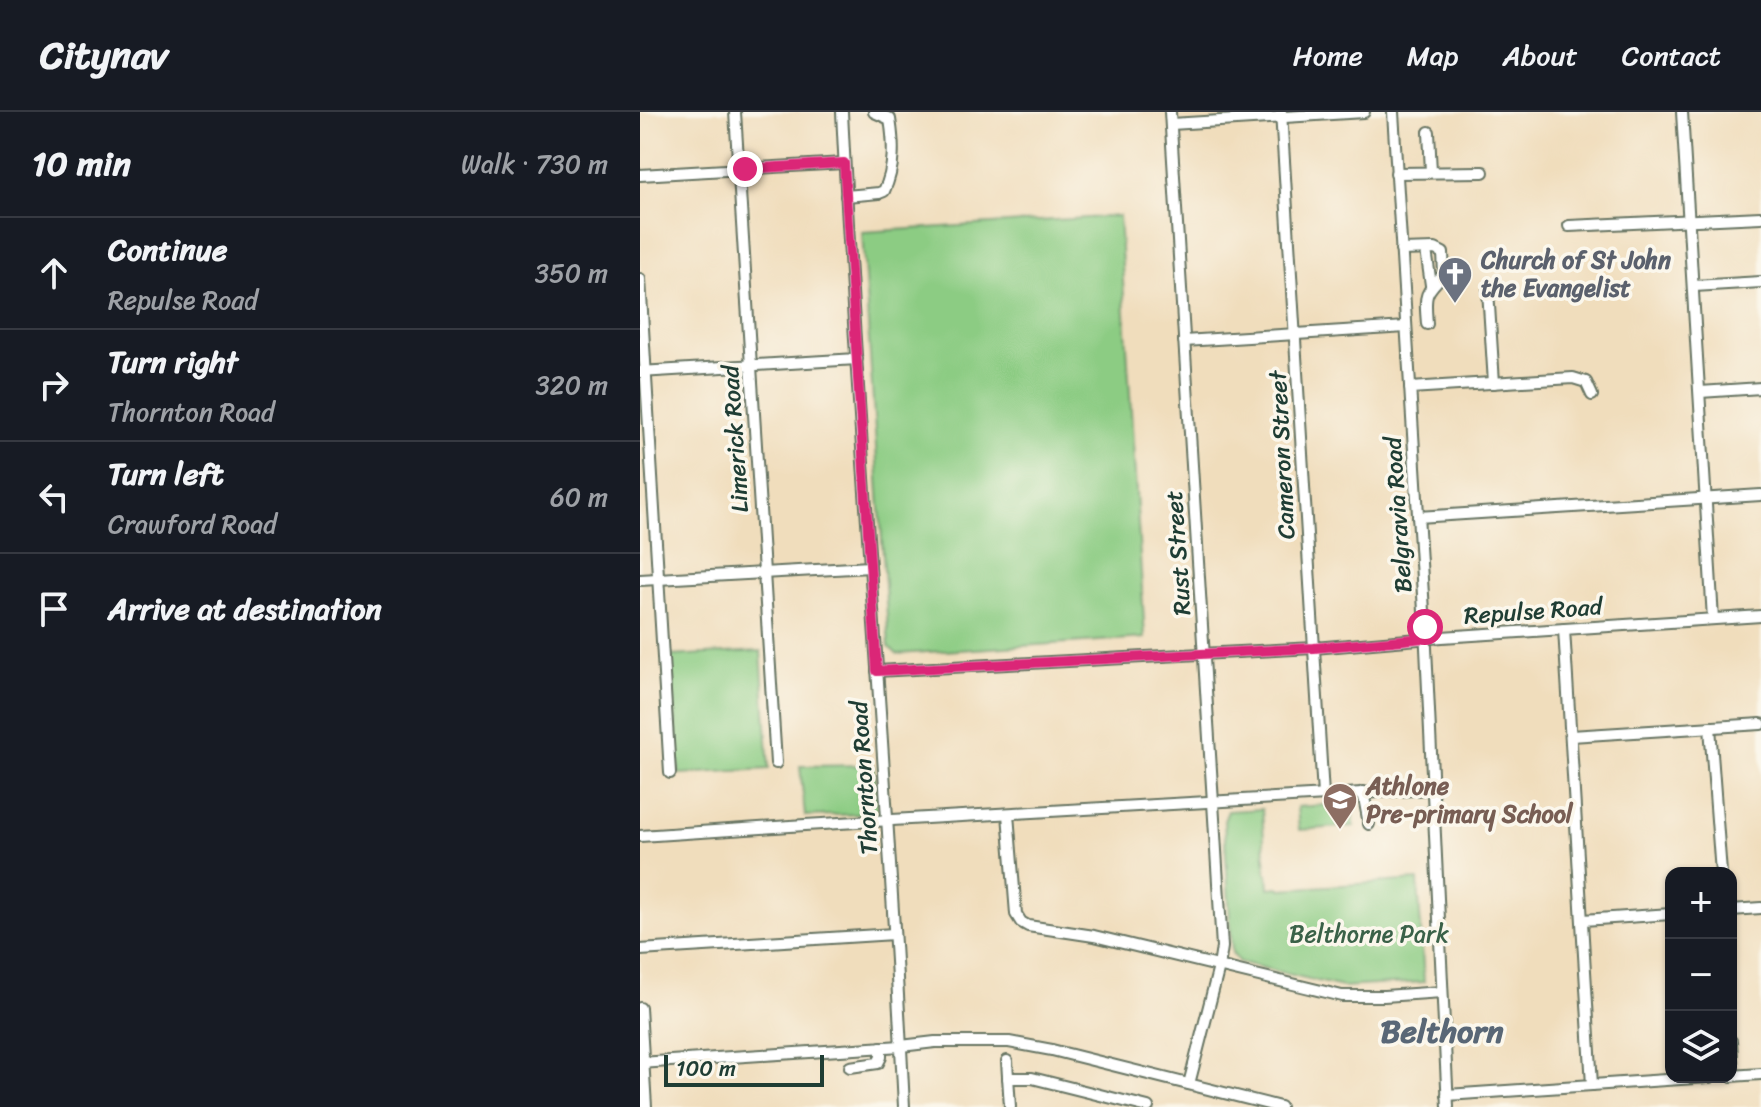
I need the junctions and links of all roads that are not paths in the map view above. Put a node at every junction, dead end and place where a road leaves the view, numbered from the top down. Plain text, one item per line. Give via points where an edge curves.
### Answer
1 (735, 112) edge
2 (842, 112) edge
3 (874, 112) edge
4 (1170, 112) edge
5 (1364, 112) edge
6 (1393, 112) edge
7 (1682, 112) edge
8 (1282, 115) edge
9 (1171, 124) junction
10 (1429, 132) dead end
11 (844, 163) junction
12 (738, 169) junction
13 (1431, 172) junction
14 (1483, 172) dead end
15 (1396, 173) junction
16 (640, 175) edge
17 (846, 196) junction
18 (1761, 217) edge
19 (1690, 222) junction
20 (1569, 226) dead end
21 (1401, 250) junction
22 (1426, 250) junction
23 (640, 279) edge
24 (1761, 282) edge
25 (1431, 285) junction
26 (1694, 286) junction
27 (1488, 290) dead end
28 (1427, 324) dead end
29 (1406, 327) junction
30 (1295, 334) junction
31 (1184, 341) junction
32 (857, 359) junction
33 (751, 366) junction
34 (642, 372) edge
35 (1494, 383) junction
36 (1410, 388) junction
37 (1761, 388) edge
38 (1700, 392) junction
39 (1592, 395) dead end
40 (1761, 495) edge
41 (1706, 498) junction
42 (1418, 517) junction
43 (870, 567) junction
44 (764, 573) junction
45 (659, 579) junction
46 (640, 580) edge
47 (1761, 616) edge
48 (1713, 619) junction
49 (1564, 629) junction
50 (1425, 638) junction
51 (1314, 648) junction
52 (1204, 653) junction
53 (877, 671) junction
54 (1761, 724) edge
55 (1710, 727) junction
56 (1571, 736) junction
57 (776, 763) dead end
58 (670, 773) dead end
59 (1432, 789) junction
60 (1363, 792) junction
61 (1323, 795) junction
62 (1214, 801) junction
63 (1008, 814) junction
64 (887, 820) junction
65 (1369, 824) dead end
66 (640, 836) edge
67 (1721, 867) edge
68 (1761, 908) edge
69 (1737, 910) edge
70 (1665, 914) edge
71 (1583, 920) junction
72 (894, 934) junction
73 (640, 950) edge
74 (1219, 967) junction
75 (1442, 992) junction
76 (640, 1008) edge
77 (901, 1046) junction
78 (881, 1047) junction
79 (1007, 1061) dead end
80 (642, 1062) edge
81 (850, 1067) dead end
82 (1761, 1074) edge
83 (1737, 1076) edge
84 (1008, 1078) junction
85 (1665, 1080) edge
86 (1189, 1084) junction
87 (1592, 1085) junction
88 (1447, 1095) junction
89 (646, 1107) edge
90 (904, 1107) edge
91 (1010, 1107) edge
92 (1148, 1107) edge
93 (1280, 1107) edge
94 (1448, 1107) edge

1 - 12 street, Limerick Road
2 - 11 street, Thornton Road
3 - 17 street via 890,119 888,183 879,193
4 - 9 street, Rust Street
5 - 8 street
6 - 15 street, Belgravia Road
7 - 19 street
8 - 9 street
8 - 30 street, Cameron Street
9 - 31 street, Rust Street
10 - 13 street
11 - 12 street
11 - 17 street, Thornton Road
12 - 16 street
12 - 33 street, Limerick Road
13 - 14 street
13 - 15 street
15 - 21 street, Belgravia Road
17 - 32 street, Thornton Road
18 - 19 street
19 - 20 street
19 - 26 street
21 - 22 street
21 - 29 street, Belgravia Road
22 - 25 street
22 - 25 street via 1438,249 1443,256 1444,274
23 - 34 street
24 - 26 street
25 - 28 street via 1425,300
26 - 38 street
27 - 35 street
29 - 30 street
29 - 36 street, Belgravia Road
30 - 31 street
30 - 51 street, Cameron Street
31 - 52 street, Rust Street
32 - 33 street
32 - 43 street, Thornton Road
33 - 34 street
33 - 44 street, Limerick Road
34 - 45 street
35 - 36 street
35 - 39 street via 1573,378 1586,382
36 - 42 street, Belgravia Road
37 - 38 street
38 - 41 street
40 - 41 street
41 - 42 street
41 - 48 street
42 - 50 street, Belgravia Road
43 - 44 street
43 - 53 street, Thornton Road
44 - 45 street
44 - 57 street, Limerick Road
45 - 46 street
45 - 58 street
47 - 48 street, Repulse Road
48 - 49 street, Repulse Road
49 - 50 street, Repulse Road
49 - 56 street
50 - 51 street, Repulse Road
50 - 59 street, Belgravia Road
51 - 52 street, Repulse Road
51 - 61 street, Cameron Street
52 - 53 street, Repulse Road
52 - 62 street, Rust Street
53 - 64 street, Thornton Road
54 - 55 street
55 - 56 street
55 - 67 street
56 - 71 street
59 - 60 street
59 - 75 street, Belgravia Road
60 - 61 street
60 - 65 street
61 - 62 street
62 - 63 street
62 - 74 street, Rust Street via 1222,933
63 - 64 street
63 - 74 street via 1014,904 1021,922
64 - 66 street
64 - 72 street, Thornton Road
68 - 69 street
70 - 71 street
71 - 87 street
72 - 73 street
72 - 77 street, Thornton Road
74 - 75 street via 1342,996
74 - 86 street, Rust Street
75 - 88 street, Belgravia Road
76 - 80 street
77 - 78 street
77 - 86 street via 1009,1042
77 - 90 street, Thornton Road
78 - 80 street
78 - 81 street via 878,1063
79 - 84 street
80 - 89 street
82 - 83 street
84 - 91 street
84 - 92 street via 1032,1078
85 - 87 street
86 - 93 street
87 - 88 street
88 - 94 street, Belgravia Road

